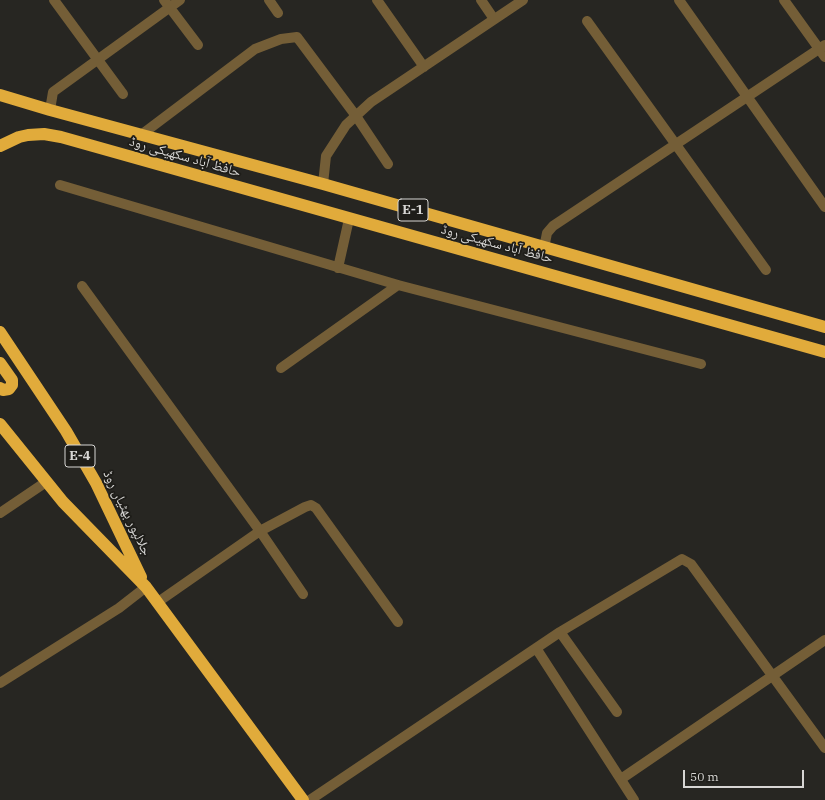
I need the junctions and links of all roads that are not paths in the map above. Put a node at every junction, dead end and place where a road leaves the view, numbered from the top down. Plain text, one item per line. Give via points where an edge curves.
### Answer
1 (54, 0) edge
2 (180, 0) edge
3 (268, 0) edge
4 (377, 0) edge
5 (481, 0) edge
6 (523, 0) edge
7 (679, 0) edge
8 (784, 0) edge
9 (167, 4) edge
10 (278, 13) dead end
11 (494, 19) junction
12 (587, 21) dead end
13 (198, 45) dead end
14 (823, 50) edge
15 (98, 59) junction
16 (424, 67) junction
17 (123, 94) dead end
18 (0, 95) edge
19 (747, 97) junction
20 (50, 110) junction
21 (356, 116) junction
22 (141, 135) junction
23 (3, 144) edge
24 (676, 144) junction
25 (388, 164) dead end
26 (323, 184) junction
27 (60, 185) dead end
28 (825, 207) edge
29 (349, 219) junction
30 (544, 248) junction
31 (339, 265) junction
32 (766, 270) dead end
33 (398, 285) junction
34 (82, 286) dead end
35 (825, 327) edge
36 (0, 332) edge
37 (825, 352) edge
38 (0, 363) edge
39 (701, 364) dead end
40 (281, 368) dead end
41 (0, 388) edge
42 (0, 424) edge
43 (46, 482) junction
44 (0, 513) edge
45 (260, 530) junction
46 (146, 587) junction
47 (303, 594) dead end
48 (158, 602) junction
49 (398, 622) dead end
50 (560, 632) junction
51 (825, 640) edge
52 (536, 648) junction
53 (774, 676) junction
54 (0, 683) edge
55 (617, 712) dead end
56 (825, 748) edge
57 (621, 779) junction
58 (303, 800) edge
59 (310, 800) edge
60 (634, 800) edge

1 - 15 street
2 - 9 street
3 - 10 street
4 - 16 street
5 - 11 street
6 - 11 street
7 - 19 street
8 - 14 street
9 - 13 street
9 - 15 street
11 - 16 street
12 - 24 street
14 - 19 street
15 - 17 street
15 - 20 street via 53,92
16 - 21 street via 371,102
18 - 20 highway, حافظ آباد سکھیکی روڈ / E-1
19 - 24 street
19 - 28 street
20 - 22 highway, حافظ آباد سکھیکی روڈ / E-1
21 - 22 street via 297,37 281,39 255,49
21 - 25 street
21 - 26 street via 346,125 326,156
22 - 26 highway, حافظ آباد سکھیکی روڈ / E-1
23 - 29 highway, حافظ آباد سکھیکی روڈ / E-1 via 28,135 52,135
24 - 30 street via 554,226 547,233
24 - 32 street
26 - 30 highway, حافظ آباد سکھیکی روڈ / E-1
27 - 31 street
29 - 31 street
29 - 37 highway, حافظ آباد سکھیکی روڈ / E-1
30 - 35 highway, حافظ آباد سکھیکی روڈ / E-1
31 - 33 street
33 - 39 street
33 - 40 street
34 - 45 street
36 - 46 highway, جلالپور بھٹیاں روڈ / E-4 via 66,431 96,483
38 - 41 highway via 12,380 9,389
42 - 43 highway, جلالپور بھٹیاں روڈ / E-4
43 - 44 street
43 - 46 highway, جلالپور بھٹیاں روڈ / E-4
45 - 47 street
45 - 48 street
45 - 49 street via 305,507 311,505 316,508
46 - 48 highway, جلالپور بھٹیاں روڈ / E-4
46 - 54 street via 119,608
48 - 58 highway, جلالپور بھٹیاں روڈ / E-4
50 - 52 street
50 - 53 street via 682,559 691,564
50 - 55 street
51 - 53 street
52 - 57 street
52 - 59 street
53 - 56 street
53 - 57 street
57 - 60 street

